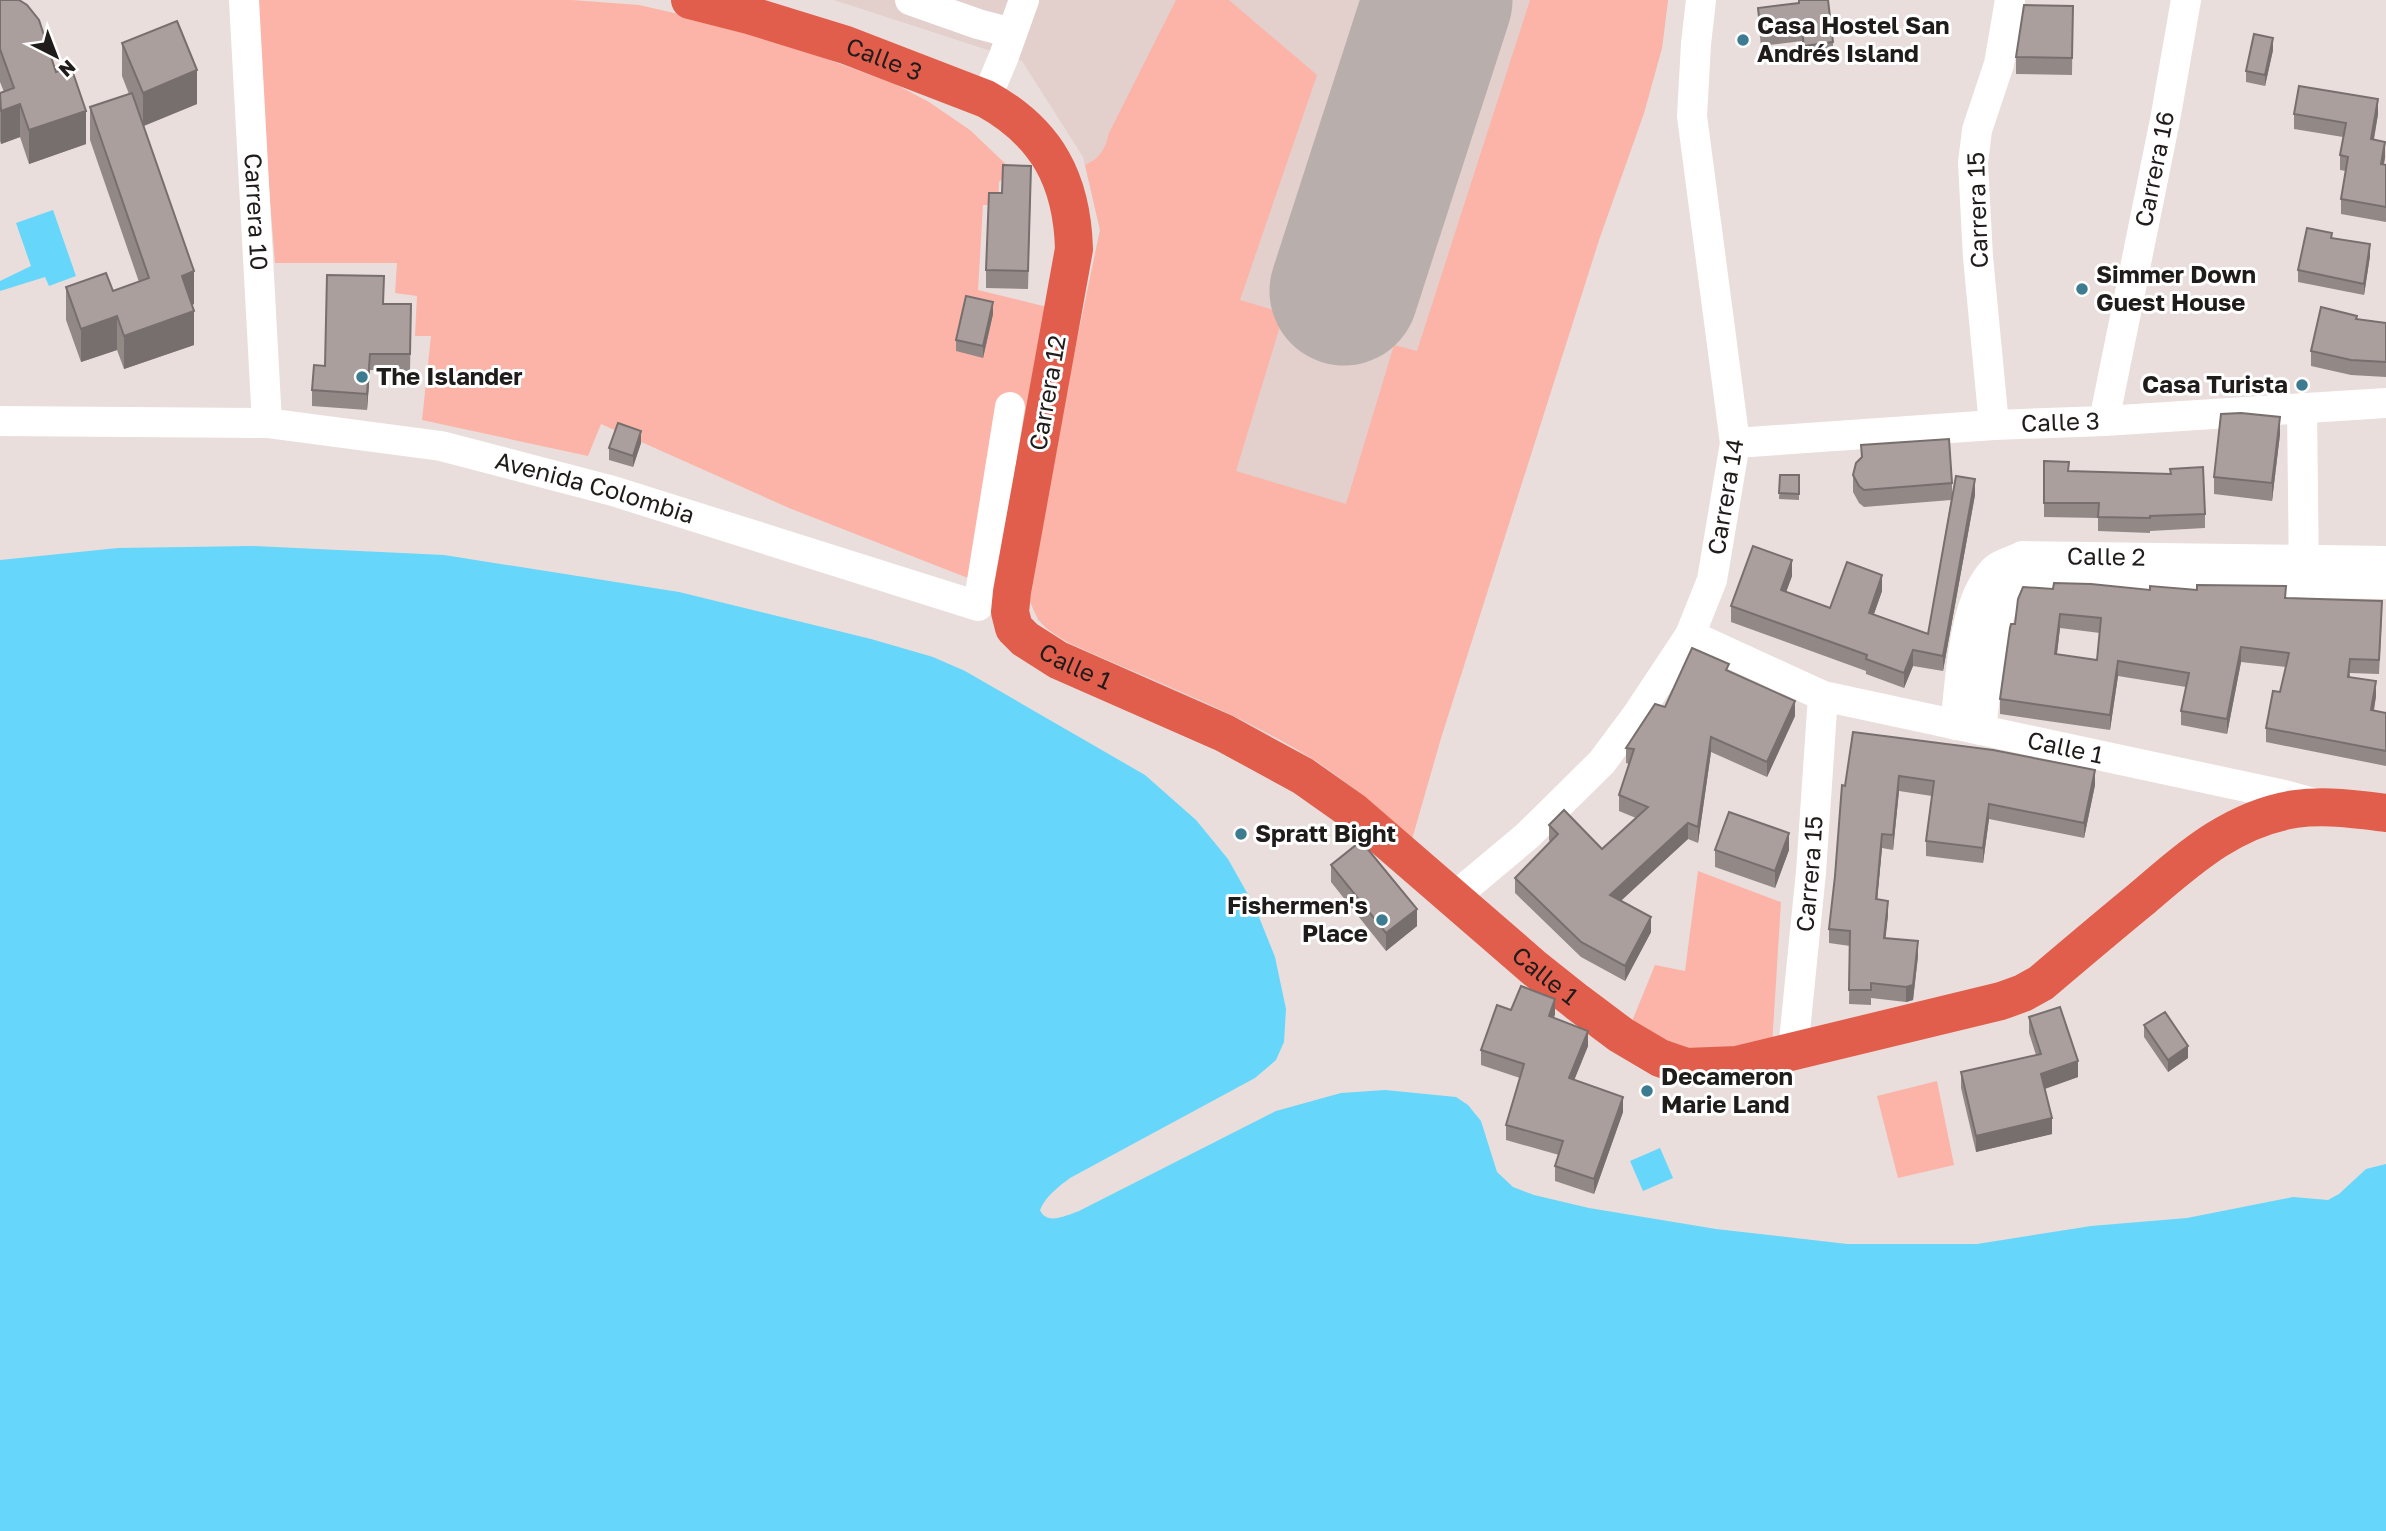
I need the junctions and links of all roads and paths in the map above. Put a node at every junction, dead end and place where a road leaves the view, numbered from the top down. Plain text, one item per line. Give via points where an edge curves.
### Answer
1 (244, 0) edge
2 (690, 0) edge
3 (910, 0) edge
4 (1024, 0) edge
5 (1701, 0) edge
6 (2010, 0) edge
7 (2186, 0) edge
8 (1012, 33) junction
9 (986, 99) junction
10 (1053, 161) joint
11 (2386, 403) edge
12 (1010, 407) dead end
13 (2302, 408) junction
14 (2104, 421) junction
15 (0, 422) edge
16 (267, 423) junction
17 (1994, 425) junction
18 (1735, 443) junction
19 (2386, 561) edge
20 (2304, 571) junction
21 (2386, 584) edge
22 (1014, 628) joint
23 (1690, 635) junction
24 (1823, 696) junction
25 (1968, 727) junction
26 (2327, 807) junction
27 (2386, 813) edge
28 (1453, 898) junction
29 (1793, 1051) junction

1 - 16 street, Carrera 10
2 - 9 highway, Calle 3 via 846,45
3 - 8 street
4 - 8 street
5 - 18 street, Carrera 14 via 1692,116
6 - 17 street, Carrera 15 via 1973,163
7 - 14 street, Carrera 16
8 - 9 street
9 - 10 highway, Calle 3 via 1027,128
10 - 22 highway, Carrera 12 via 1067,191 1074,249 1012,592
11 - 13 street, Calle 3
12 - 16 street, Avenida Colombia via 978,606 613,491 480,455
13 - 14 street, Calle 3
13 - 20 street
14 - 17 street, Calle 3
15 - 16 street, Avenida Colombia
17 - 18 street, Calle 3
18 - 23 street, Carrera 14 via 1712,580
19 - 20 street, Calle 2
20 - 21 street, Calle 2
20 - 25 street, Calle 2 via 2003,578 2001,608
22 - 28 highway, Calle 1 via 1058,660 1224,733 1303,776 1353,812
23 - 24 street, Calle 1
23 - 28 street, Carrera 14 via 1602,762 1527,836
24 - 25 street, Calle 1
24 - 29 street, Carrera 15
25 - 26 street, Calle 1
26 - 27 highway, Calle 1
26 - 29 highway, Calle 1 via 2281,812 2231,830 2201,849 2041,983 2023,993
28 - 29 highway, Calle 1 via 1586,1009 1660,1058 1686,1067 1710,1067

